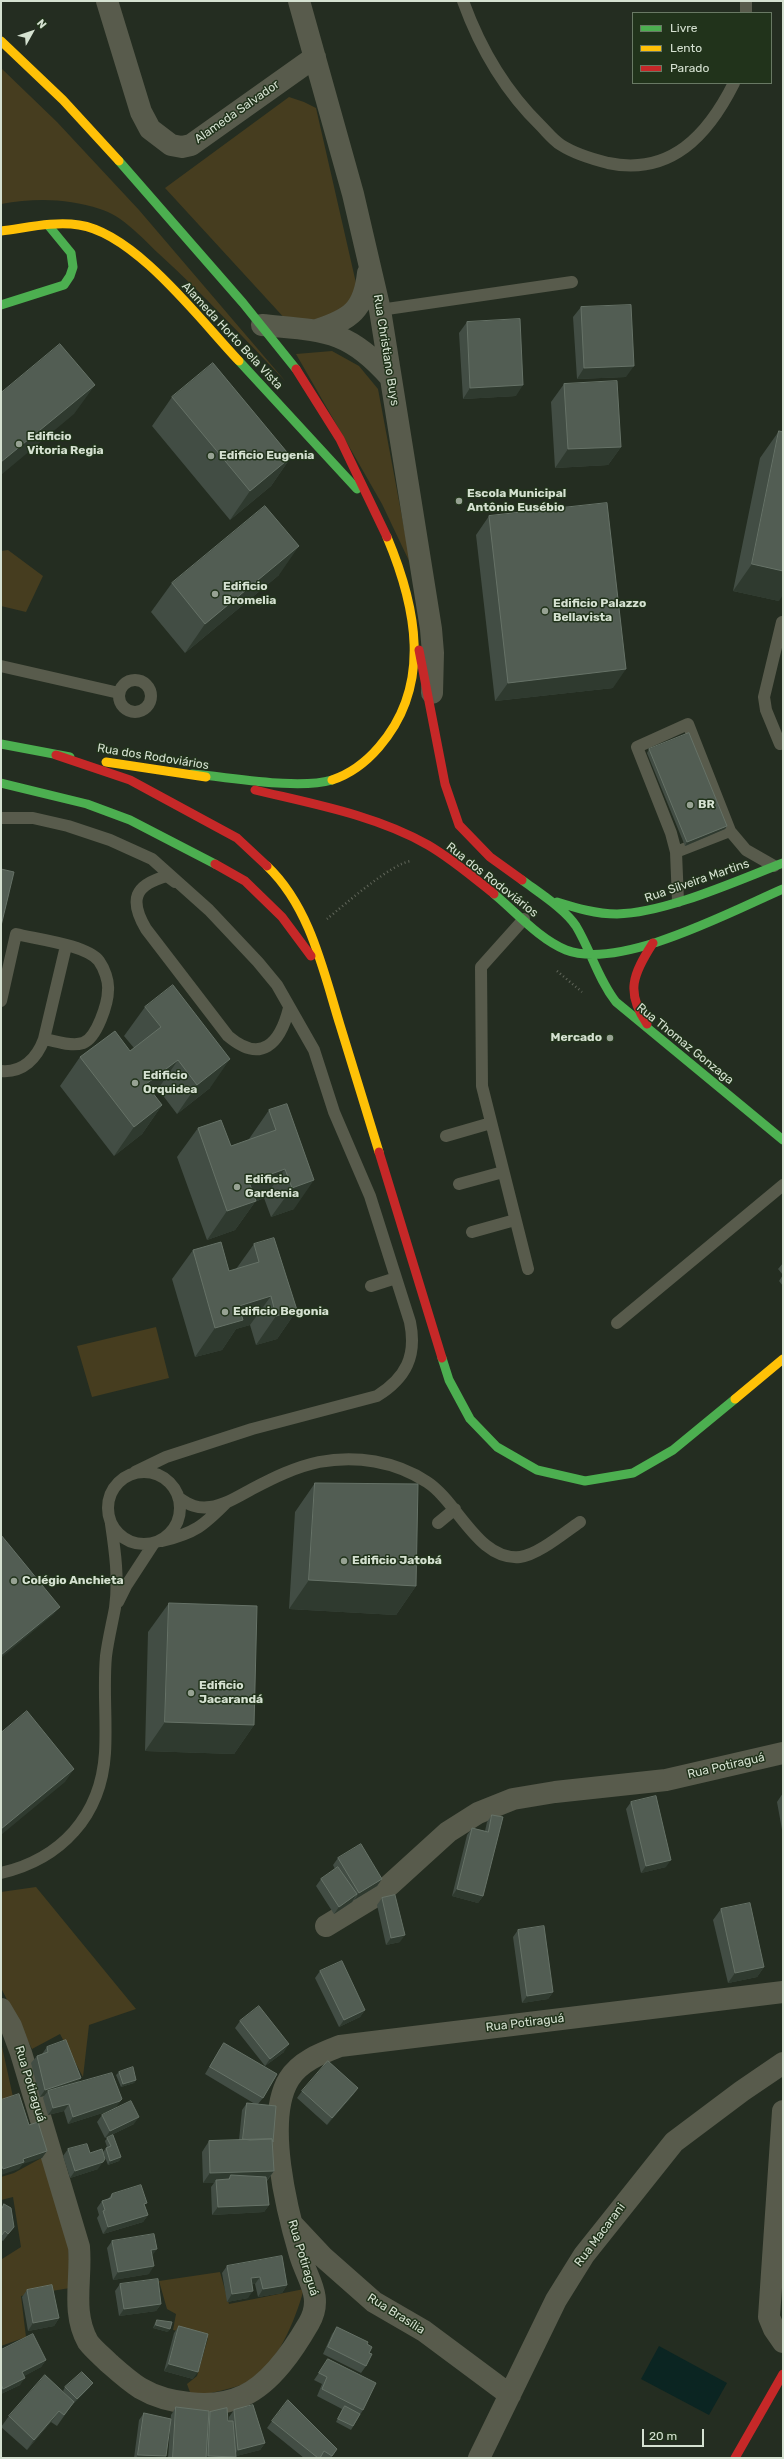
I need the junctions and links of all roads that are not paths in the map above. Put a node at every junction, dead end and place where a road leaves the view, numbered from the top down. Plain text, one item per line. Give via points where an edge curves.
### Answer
1 (107, 1) edge
2 (299, 1) edge
3 (463, 1) edge
4 (746, 1) edge
5 (746, 12) edge
6 (1, 41) edge
7 (315, 56) junction
8 (734, 84) edge
9 (48, 226) junction
10 (1, 231) edge
11 (370, 262) junction
12 (572, 282) dead end
13 (1, 305) edge
14 (380, 310) junction
15 (262, 325) junction
16 (317, 330) junction
17 (390, 377) junction
18 (373, 506) junction
19 (782, 622) edge
20 (414, 628) junction
21 (779, 653) edge
22 (1, 666) edge
23 (119, 693) dead end
24 (431, 706) junction
25 (783, 743) edge
26 (1, 744) edge
27 (56, 755) junction
28 (192, 774) junction
29 (1, 783) edge
30 (1, 818) edge
31 (730, 831) junction
32 (676, 852) junction
33 (778, 864) edge
34 (783, 889) edge
35 (187, 891) junction
36 (548, 899) junction
37 (678, 901) junction
38 (524, 919) junction
39 (653, 943) junction
40 (66, 946) junction
41 (588, 953) junction
42 (324, 973) junction
43 (1, 1001) edge
44 (288, 1008) junction
45 (657, 1037) junction
46 (44, 1039) junction
47 (1, 1071) edge
48 (491, 1123) junction
49 (446, 1136) dead end
50 (783, 1140) edge
51 (503, 1172) junction
52 (459, 1184) dead end
53 (783, 1185) edge
54 (515, 1220) junction
55 (472, 1232) dead end
56 (528, 1269) dead end
57 (396, 1278) junction
58 (371, 1286) dead end
59 (617, 1323) dead end
60 (783, 1359) edge
61 (135, 1472) junction
62 (179, 1498) junction
63 (227, 1502) junction
64 (455, 1509) junction
65 (580, 1522) dead end
66 (438, 1523) dead end
67 (111, 1524) junction
68 (156, 1542) junction
69 (115, 1608) junction
70 (783, 1754) edge
71 (1, 1874) edge
72 (326, 1926) dead end
73 (783, 1992) edge
74 (1, 2009) edge
75 (783, 2063) edge
76 (783, 2111) edge
77 (291, 2223) junction
78 (783, 2342) edge
79 (783, 2374) edge
80 (510, 2395) junction
81 (479, 2458) edge
82 (735, 2458) edge

1 - 7 street, Alameda Salvador via 141,112 150,129 171,145 191,145
2 - 7 street, Rua Christiano Buys
3 - 8 lane via 486,53 519,102 560,144 590,159 624,166 654,164 673,155 703,133 724,104
4 - 5 lane
6 - 15 main road, Rua dos Rodoviários via 63,101
7 - 11 street, Rua Christiano Buys
9 - 10 main road, Alameda Horto Bela Vista
9 - 13 main road via 73,253 75,267 70,278 64,286
9 - 18 main road, Alameda Horto Bela Vista via 87,227 114,238 137,255 190,308
11 - 14 street, Rua Christiano Buys
11 - 16 street via 362,303 339,323
12 - 14 lane
14 - 17 street, Rua Christiano Buys
15 - 16 street
15 - 18 main road, Rua dos Rodoviários via 317,399
16 - 17 street via 345,338 364,350
17 - 24 street, Rua Christiano Buys via 431,628
18 - 20 main road, Rua dos Rodoviários via 389,540
19 - 21 lane
20 - 24 main road, Rua dos Rodoviários
20 - 28 main road via 410,687 402,713 390,734 370,755 343,775 325,782 305,784
21 - 25 lane via 764,697 766,710 780,744
22 - 23 lane
24 - 36 main road, Rua dos Rodoviários via 446,784 459,825 490,858
26 - 27 main road, Rua dos Rodoviários
27 - 28 main road, Rua dos Rodoviários
27 - 42 main road via 130,780 237,838 273,872 289,893 306,922
28 - 38 main road, Rua dos Rodoviários via 394,828 428,846
29 - 42 main road via 87,804 130,820 245,881 282,918
30 - 35 lane via 33,818 110,840 152,859
31 - 32 lane
31 - 32 lane via 688,724 637,747
31 - 33 lane via 746,850
32 - 37 lane
33 - 37 main road, Rua Silveira Martins
34 - 39 main road
35 - 44 lane via 234,935 258,962
35 - 44 lane via 167,876 153,880 141,888 136,900 138,915 228,1036 240,1046 255,1050 268,1046 278,1037
36 - 37 main road, Rua Silveira Martins via 580,911 600,914 645,912
36 - 41 main road, Rua dos Rodoviários via 575,925
38 - 41 main road, Rua dos Rodoviários via 563,948
38 - 48 lane via 481,967 482,1086
39 - 41 main road via 632,949
39 - 45 main road via 634,976 632,989 641,1017
40 - 43 lane via 16,934
40 - 46 lane
40 - 46 lane via 89,952 99,961 106,976 108,990 99,1026 84,1043 72,1045
41 - 45 main road, Rua Thomaz Gonzaga via 604,986 616,1002
42 - 60 main road via 449,1380 470,1419 497,1447 537,1470 585,1481 633,1473 673,1450
44 - 57 lane via 304,1029 314,1050 334,1112 370,1196
45 - 50 main road, Rua Thomaz Gonzaga
46 - 47 lane via 39,1053 31,1061 18,1069
48 - 49 lane
48 - 51 lane
51 - 52 lane
51 - 54 lane
53 - 59 lane
54 - 55 lane
54 - 56 lane
57 - 58 lane
57 - 61 lane via 413,1339 404,1371 394,1386 377,1396 252,1429 166,1456
61 - 62 lane via 149,1472 162,1476 173,1486
61 - 67 lane via 114,1486 108,1498 107,1511
62 - 63 lane via 189,1505 200,1507
62 - 68 lane via 180,1509 174,1528
63 - 64 lane via 305,1465 337,1459 362,1459 405,1470 427,1482
63 - 68 lane via 202,1527 181,1536
64 - 65 lane via 488,1548 503,1555 520,1556 533,1553
64 - 66 lane
67 - 68 lane via 126,1540 136,1544
67 - 69 lane via 117,1586
68 - 69 lane via 126,1586
69 - 71 lane via 106,1656 105,1753 101,1779 93,1800 82,1822 68,1839 46,1857
70 - 72 street, Rua Potiraguá via 666,1780 513,1799 478,1813 448,1832 382,1892
73 - 77 street, Rua Potiraguá via 340,2046 320,2054 302,2065 290,2078 281,2096 281,2171
74 - 77 street, Rua Potiraguá via 11,2026 21,2053 79,2247 81,2266 78,2308 81,2324 88,2342 140,2388 174,2401 204,2405 227,2402 244,2396 261,2385 275,2370 310,2321 316,2302 315,2289 301,2258
75 - 80 street, Rua Macarani via 674,2142 644,2178 584,2254 556,2300
76 - 78 street via 769,2317
77 - 80 street, Rua Brasília via 323,2257 374,2302 424,2331
79 - 82 main road
80 - 81 street, Rua Macarani

